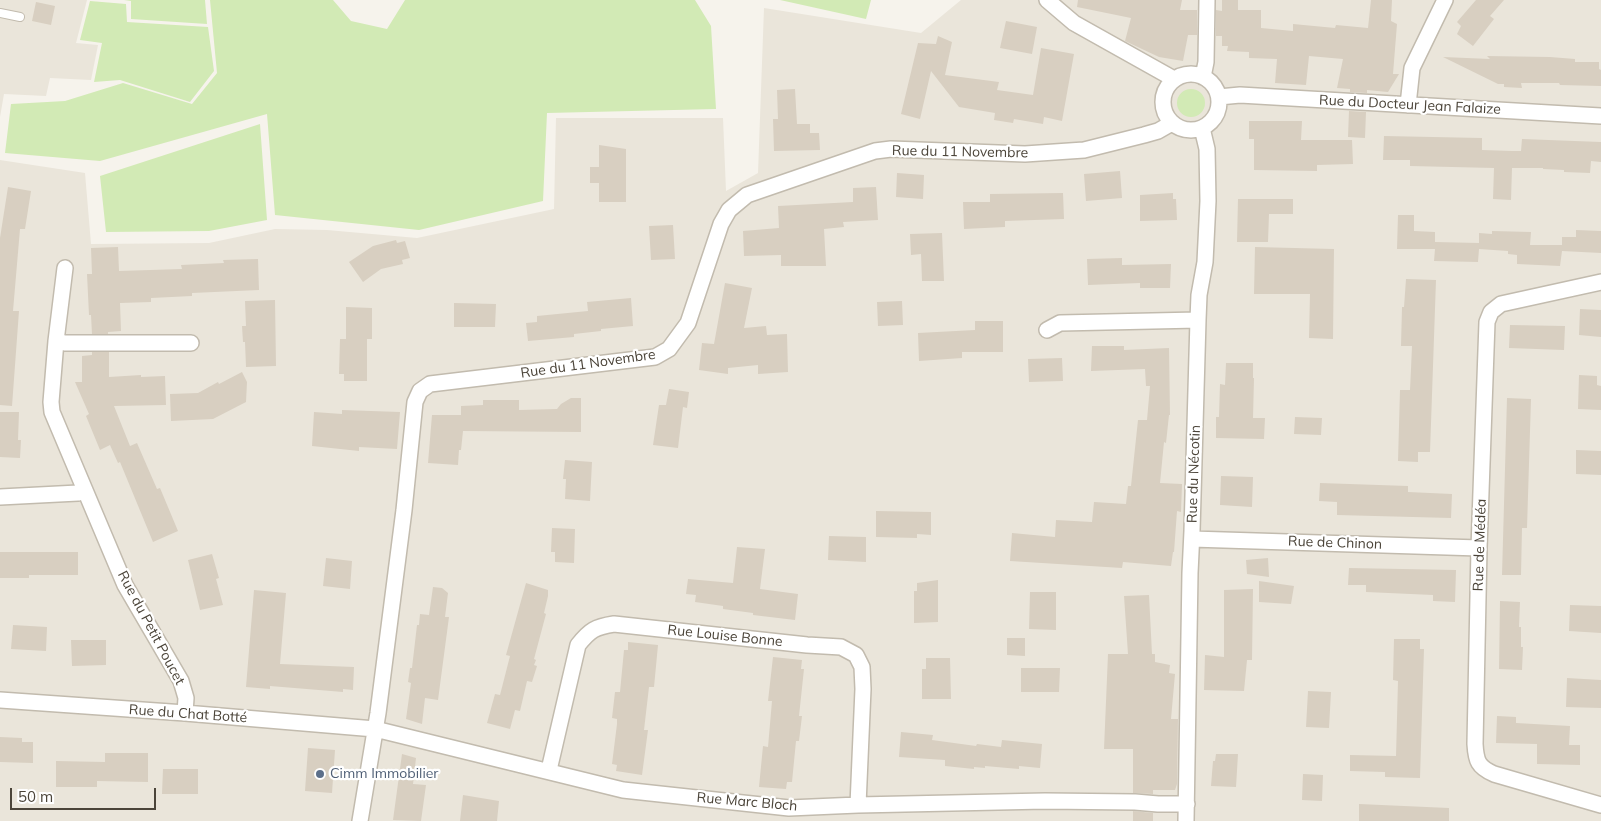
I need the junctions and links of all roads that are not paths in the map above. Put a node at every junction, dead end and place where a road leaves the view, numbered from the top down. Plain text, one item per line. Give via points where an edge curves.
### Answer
1 (1047, 0) edge
2 (1208, 0) edge
3 (1445, 0) edge
4 (0, 13) edge
5 (20, 17) dead end
6 (1203, 77) junction
7 (1174, 79) junction
8 (1219, 97) junction
9 (1408, 105) junction
10 (1601, 116) edge
11 (1172, 124) junction
12 (1202, 128) junction
13 (65, 268) dead end
14 (1601, 282) edge
15 (1198, 320) junction
16 (1047, 330) dead end
17 (56, 341) junction
18 (191, 343) dead end
19 (86, 490) junction
20 (0, 497) edge
21 (1192, 539) junction
22 (1479, 548) junction
23 (0, 700) edge
24 (185, 712) junction
25 (375, 729) junction
26 (550, 770) junction
27 (1187, 804) junction
28 (858, 805) junction
29 (1601, 805) edge
30 (360, 821) edge
31 (1186, 821) edge

1 - 7 street via 1074,23
2 - 6 street
3 - 9 street via 1412,68
4 - 5 lane
6 - 7 street via 1188,74
6 - 8 street via 1216,89
7 - 11 street via 1162,101 1166,117
8 - 9 street, Rue du Docteur Jean Falaize via 1240,95
8 - 12 street via 1218,112
9 - 10 street, Rue du Docteur Jean Falaize
11 - 12 street via 1186,131
11 - 25 street, Rue du 11 Novembre via 1158,131 1084,150 1025,154 875,151 747,195 729,210 721,224 688,323 669,349 656,357 430,384 420,391 415,402
12 - 15 street, Rue du Nécotin via 1207,150 1208,202
13 - 17 street, Rue du Petit Poucet
14 - 22 street, Rue de Médéa via 1501,304 1491,312 1487,322
15 - 16 street via 1060,323
15 - 21 street, Rue du Nécotin
17 - 18 street
17 - 19 street, Rue du Petit Poucet via 52,412
19 - 20 street
19 - 24 street, Rue du Petit Poucet via 126,585 181,681 186,698
21 - 22 street, Rue de Chinon
21 - 27 street, Rue du Nécotin
22 - 29 street, Rue de Médéa via 1475,744 1478,763 1494,774
23 - 24 street, Rue du Chat Botté
24 - 25 street, Rue du Chat Botté
25 - 26 street, Rue Marc Bloch
25 - 30 street, Rue du 11 Novembre
26 - 28 street, Rue Marc Bloch via 623,790 789,808
26 - 28 street, Rue Louise Bonne via 578,645 588,633 600,626 614,624 841,647 856,655 862,667
27 - 28 street, Rue Marc Bloch via 1045,801
27 - 31 street, Rue du Nécotin

